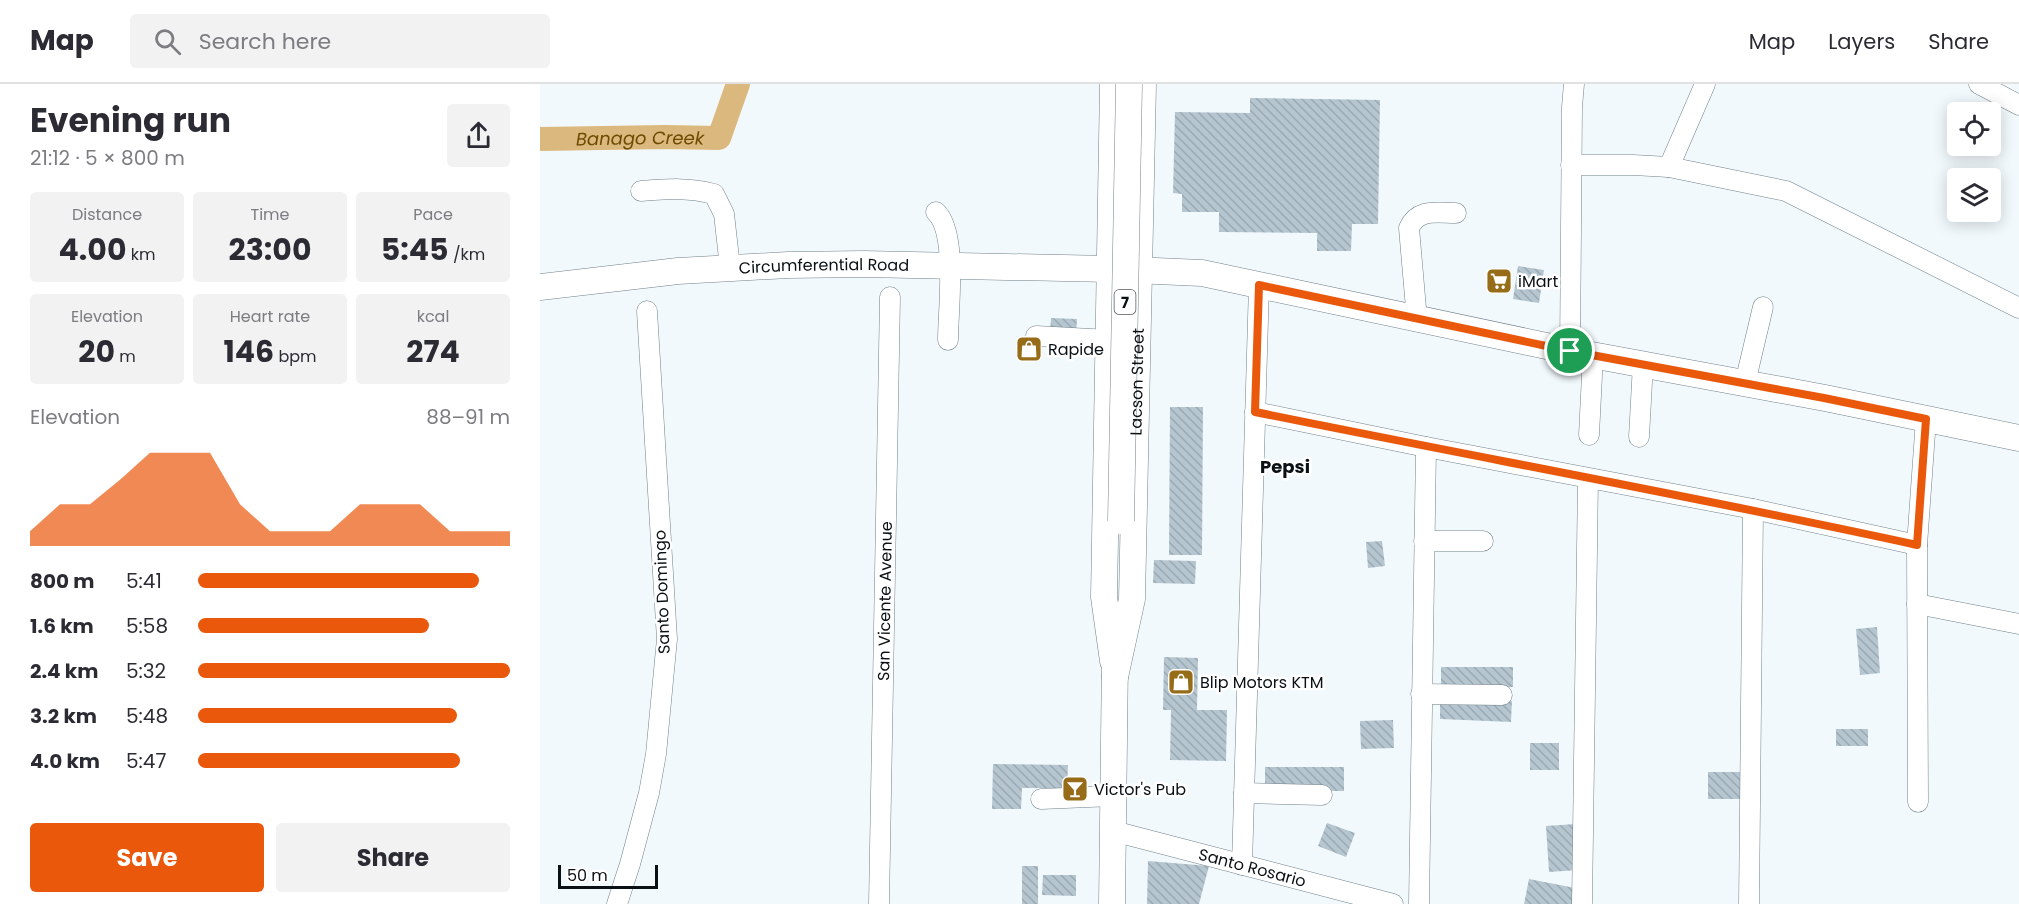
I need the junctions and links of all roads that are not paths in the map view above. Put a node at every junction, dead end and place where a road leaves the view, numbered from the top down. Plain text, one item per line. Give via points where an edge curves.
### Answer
1 (1113, 84) edge
2 (1129, 84) edge
3 (1143, 84) edge
4 (1574, 84) edge
5 (1705, 84) edge
6 (1979, 84) edge
7 (2019, 105) edge
8 (1571, 165) junction
9 (1668, 168) junction
10 (641, 191) dead end
11 (936, 212) dead end
12 (1456, 213) dead end
13 (949, 266) junction
14 (730, 267) junction
15 (1110, 269) junction
16 (1139, 270) junction
17 (1259, 285) junction
18 (540, 287) edge
19 (890, 297) dead end
20 (1763, 307) dead end
21 (2019, 308) edge
22 (647, 311) dead end
23 (1417, 320) junction
24 (1035, 336) dead end
25 (948, 340) dead end
26 (1109, 340) junction
27 (1581, 353) junction
28 (1643, 364) junction
29 (1745, 383) junction
30 (1255, 412) junction
31 (1926, 419) junction
32 (1589, 435) dead end
33 (1639, 437) dead end
34 (2019, 438) edge
35 (1426, 447) junction
36 (1588, 479) junction
37 (1753, 509) junction
38 (1424, 541) junction
39 (1483, 541) dead end
40 (1917, 545) junction
41 (1917, 604) junction
42 (2019, 624) edge
43 (1115, 676) junction
44 (1421, 694) junction
45 (1502, 695) dead end
46 (1244, 793) junction
47 (1322, 795) dead end
48 (1113, 796) junction
49 (1041, 799) dead end
50 (1918, 802) dead end
51 (1113, 831) junction
52 (1242, 866) junction
53 (617, 904) edge
54 (879, 904) edge
55 (1112, 904) edge
56 (1393, 904) edge
57 (1419, 904) edge
58 (1582, 904) edge
59 (1749, 904) edge

1 - 15 main road, Lacson Street / 7
2 - 43 main road, Lacson Street / 7, bridge
3 - 16 main road, Lacson Street / 7
4 - 8 street
5 - 9 street
6 - 7 street
8 - 9 street
8 - 27 street
9 - 21 street via 1785,191
10 - 14 street via 682,188 714,194 723,214
11 - 13 street via 942,217 949,237
12 - 23 street via 1419,215 1409,228
13 - 14 main road, Circumferential Road
13 - 15 main road, Circumferential Road
13 - 25 street
14 - 18 main road, Circumferential Road
15 - 16 main road, Circumferential Road
15 - 26 main road, Lacson Street / 7
16 - 17 main road, Circumferential Road via 1202,273
16 - 43 main road, Lacson Street / 7 via 1132,599
17 - 23 main road, Circumferential Road
17 - 30 street
19 - 54 street, San Vicente Avenue
20 - 29 street
22 - 53 street, Santo Domingo via 667,639 649,793
23 - 27 main road, Circumferential Road
24 - 26 street
26 - 43 main road, Lacson Street / 7 via 1104,597
27 - 28 main road, Circumferential Road
27 - 32 street
28 - 29 main road, Circumferential Road
28 - 33 street
29 - 31 main road, Circumferential Road
30 - 35 street
30 - 46 street
31 - 34 main road, Circumferential Road
31 - 40 street
35 - 36 street
35 - 38 street
36 - 37 street
36 - 58 street
37 - 40 street
37 - 59 street
38 - 39 street
38 - 44 street
40 - 41 street
41 - 42 street
41 - 50 street
43 - 48 main road, Lacson Street / 7
44 - 45 street
44 - 57 street
46 - 47 street
46 - 52 street
48 - 49 street
48 - 51 main road, Lacson Street / 7
51 - 52 street, Santo Rosario
51 - 55 main road, Lacson Street / 7
52 - 56 street, Santo Rosario

